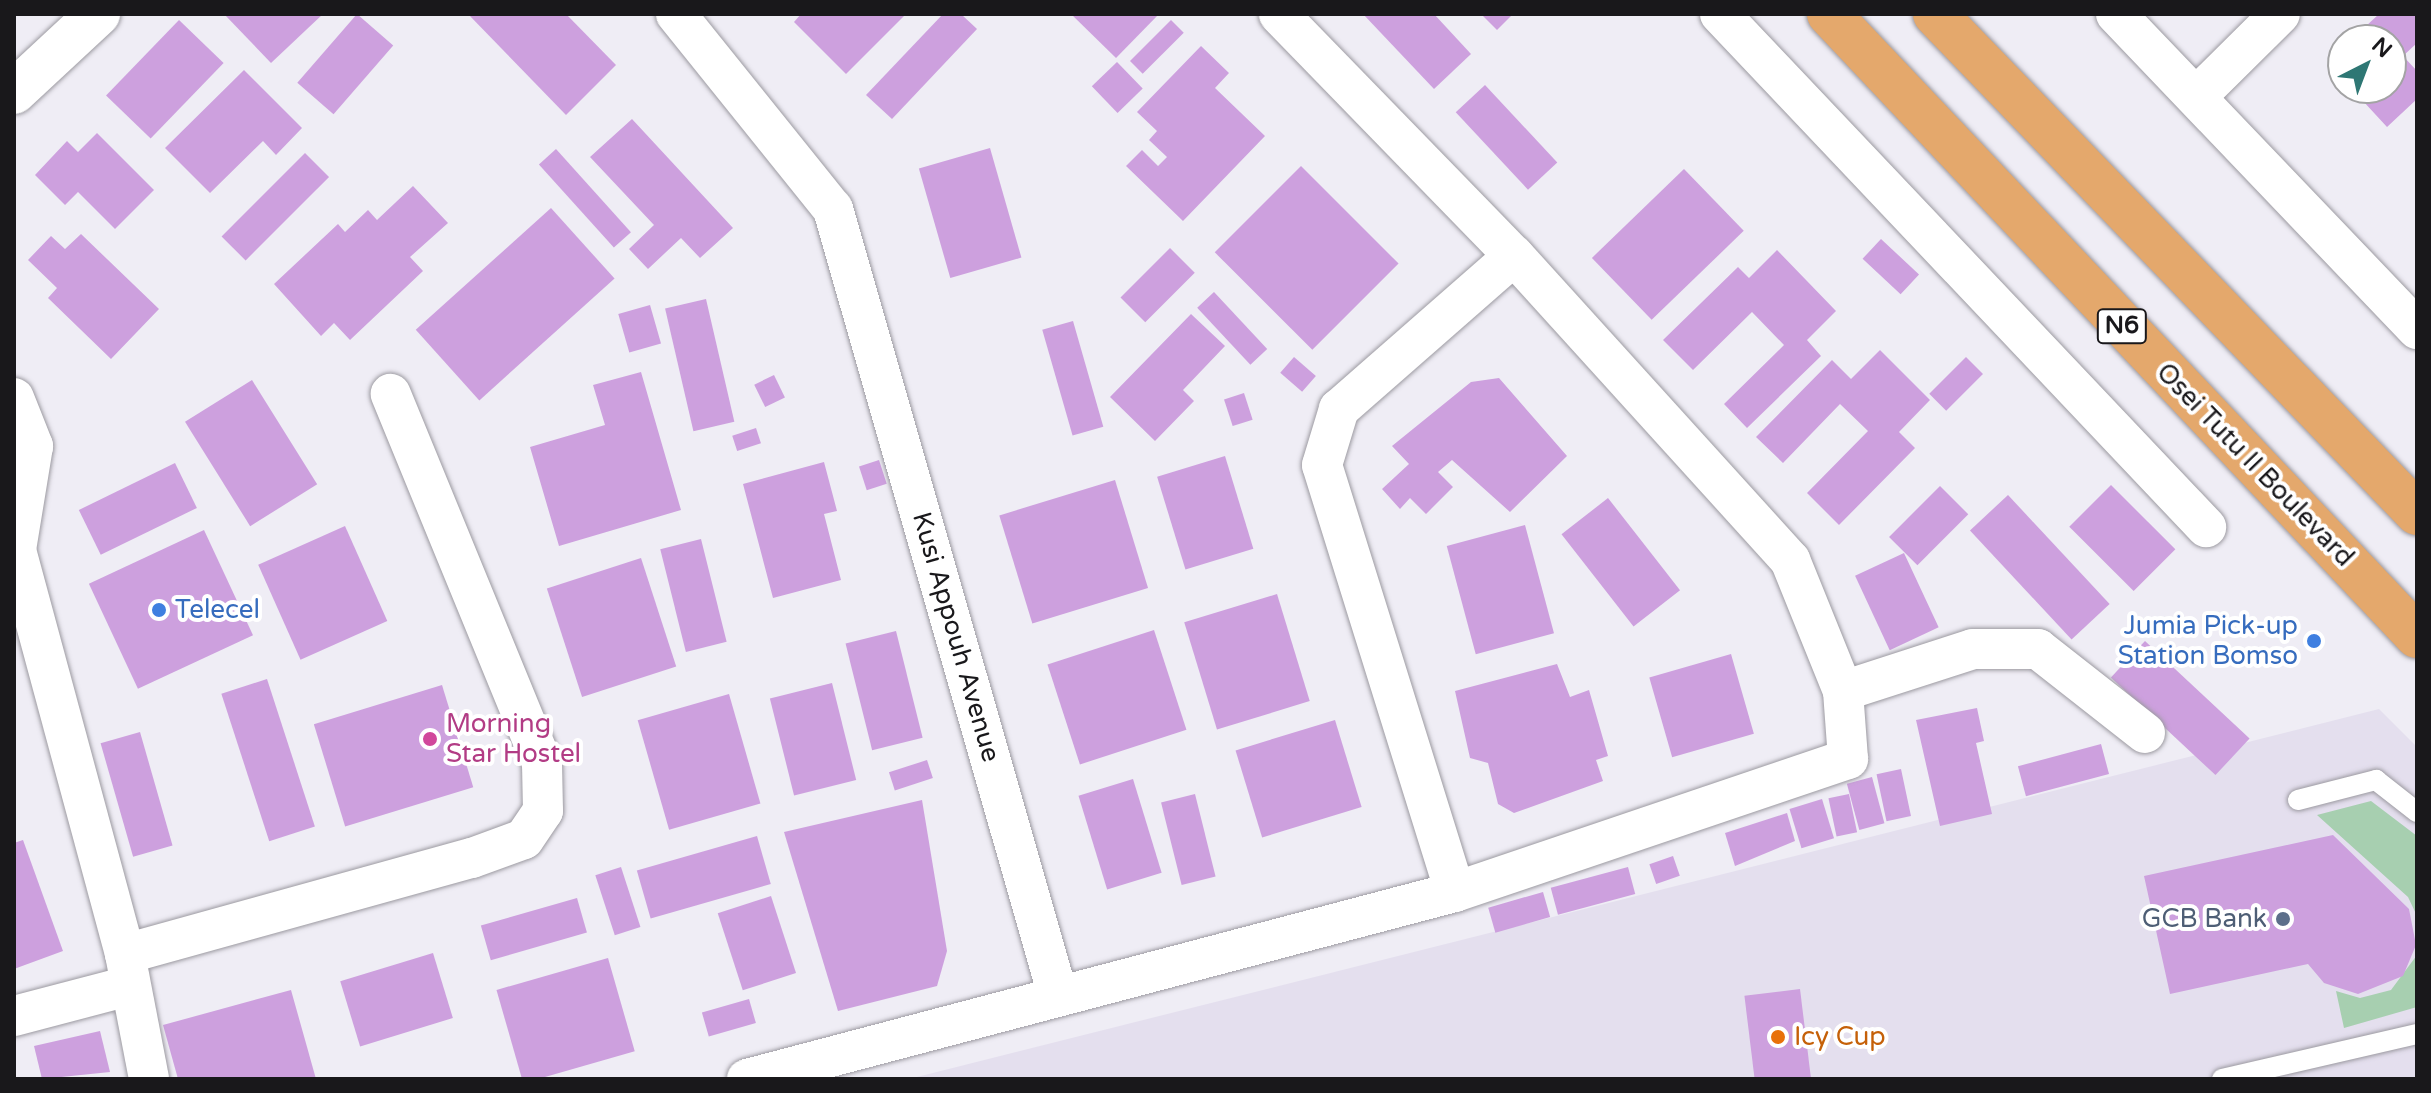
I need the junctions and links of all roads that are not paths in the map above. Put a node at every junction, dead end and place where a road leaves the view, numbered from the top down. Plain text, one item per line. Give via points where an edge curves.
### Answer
1 (98, 14) edge
2 (1279, 14) edge
3 (1720, 14) edge
4 (1829, 14) edge
5 (1935, 14) edge
6 (2116, 14) edge
7 (2280, 14) edge
8 (693, 20) edge
9 (14, 92) edge
10 (2196, 97) junction
11 (1514, 256) junction
12 (2417, 329) edge
13 (391, 394) dead end
14 (14, 398) edge
15 (2417, 513) edge
16 (2206, 527) dead end
17 (2417, 636) edge
18 (1843, 691) junction
19 (2145, 733) dead end
20 (2298, 800) dead end
21 (2417, 812) edge
22 (1455, 892) junction
23 (126, 970) junction
24 (1058, 996) junction
25 (14, 1016) edge
26 (2417, 1034) edge
27 (149, 1079) edge
28 (747, 1079) edge
29 (2222, 1079) edge

1 - 9 street
2 - 11 street
3 - 16 street
4 - 17 highway, Osei Tutu II Boulevard / N6
5 - 15 highway
6 - 10 street
7 - 10 street
8 - 24 street, Kusi Appouh Avenue via 833,209
10 - 12 street
11 - 18 street via 1790,560
11 - 22 street via 1339,409 1322,465 1400,697
13 - 23 street via 542,763 543,811 524,839
14 - 23 street via 33,446 16,550
18 - 19 street via 1973,649 2038,649
18 - 22 street via 1850,753 1843,764
20 - 21 lane via 2376,780
22 - 24 street
23 - 25 street
23 - 27 street
24 - 28 street
26 - 29 lane

